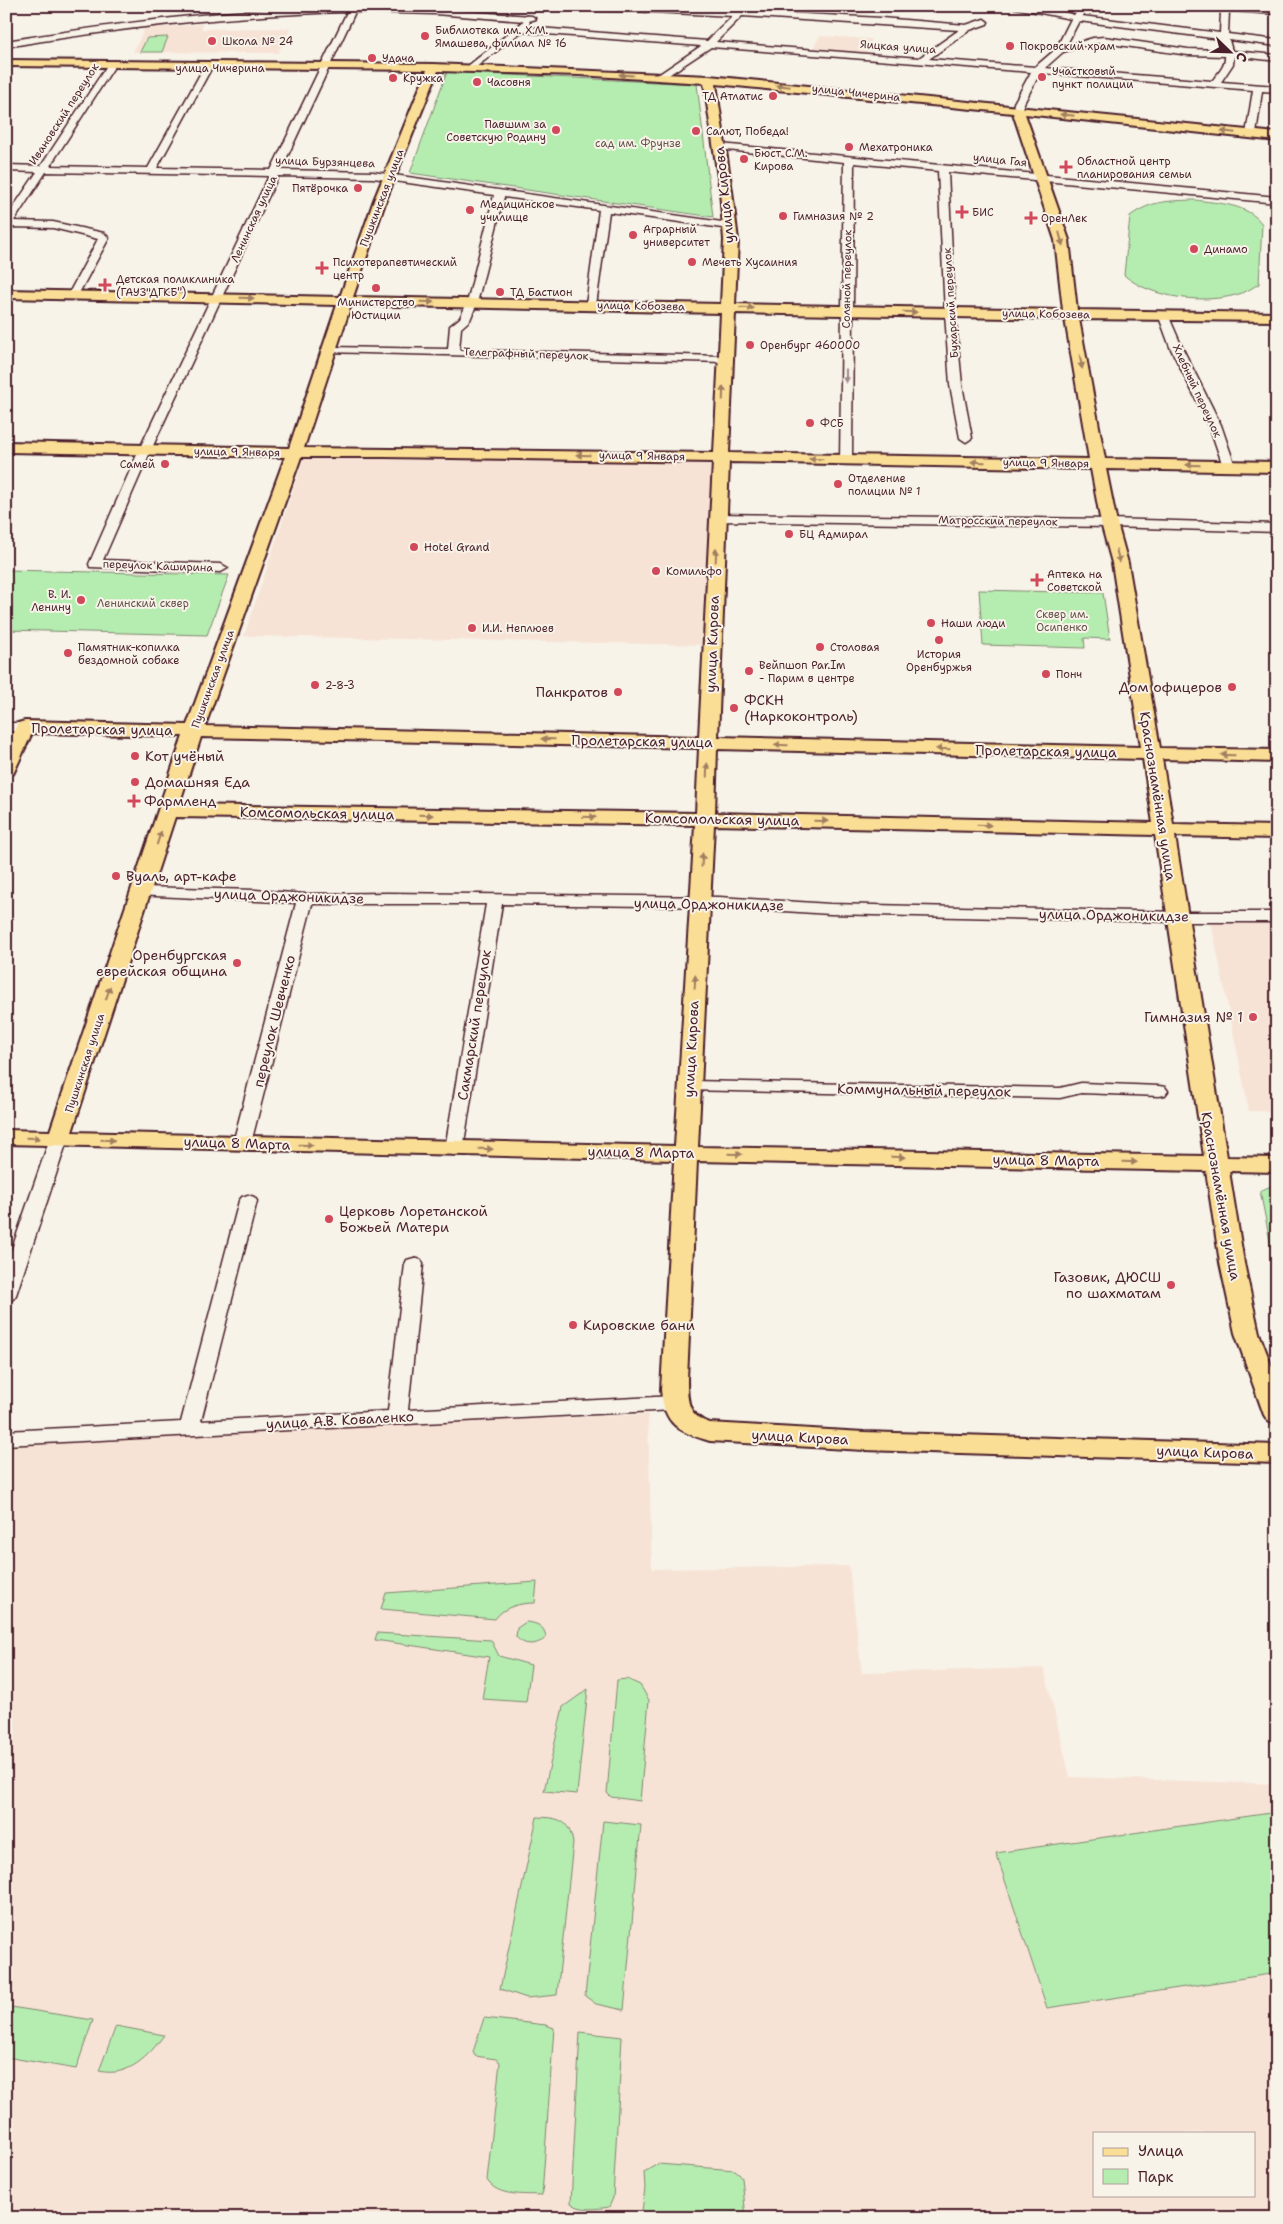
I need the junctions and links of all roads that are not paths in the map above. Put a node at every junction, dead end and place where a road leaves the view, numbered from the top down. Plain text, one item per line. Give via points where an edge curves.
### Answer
1 (1009, 6) edge
2 (1159, 6) edge
3 (548, 7) edge
4 (1225, 7) edge
5 (406, 8) edge
6 (352, 10) junction
7 (841, 10) dead end
8 (1277, 11) edge
9 (1080, 12) edge
10 (741, 13) junction
11 (824, 18) junction
12 (532, 19) junction
13 (984, 22) dead end
14 (967, 28) junction
15 (518, 29) junction
16 (1224, 36) junction
17 (1277, 43) edge
18 (6, 44) edge
19 (708, 45) junction
20 (1060, 50) junction
21 (1230, 53) junction
22 (1277, 58) edge
23 (922, 60) junction
24 (6, 65) edge
25 (110, 67) junction
26 (325, 67) junction
27 (434, 67) junction
28 (208, 68) junction
29 (471, 68) junction
30 (1037, 70) junction
31 (661, 77) junction
32 (709, 80) junction
33 (1215, 84) junction
34 (1258, 88) junction
35 (1277, 89) edge
36 (1018, 110) junction
37 (1251, 134) junction
38 (1277, 137) edge
39 (720, 147) junction
40 (849, 158) junction
41 (45, 167) junction
42 (943, 167) junction
43 (6, 168) edge
44 (152, 169) junction
45 (276, 172) junction
46 (389, 176) junction
47 (1039, 176) junction
48 (500, 193) junction
49 (1277, 200) edge
50 (604, 208) junction
51 (7, 225) edge
52 (729, 226) junction
53 (6, 294) edge
54 (73, 295) junction
55 (217, 298) junction
56 (345, 300) junction
57 (472, 303) junction
58 (591, 305) junction
59 (726, 308) junction
60 (846, 310) junction
61 (950, 313) junction
62 (1071, 314) junction
63 (1164, 316) junction
64 (1277, 317) edge
65 (328, 350) junction
66 (453, 352) junction
67 (724, 359) junction
68 (966, 438) dead end
69 (6, 447) edge
70 (145, 450) junction
71 (295, 452) junction
72 (721, 457) junction
73 (846, 460) junction
74 (1098, 463) junction
75 (1230, 466) junction
76 (1277, 467) edge
77 (718, 518) junction
78 (1109, 522) junction
79 (1277, 528) edge
80 (95, 564) joint
81 (220, 568) dead end
82 (17, 732) edge
83 (192, 738) junction
84 (708, 743) junction
85 (1152, 754) junction
86 (1277, 756) edge
87 (6, 770) edge
88 (168, 811) junction
89 (705, 819) junction
90 (1164, 829) junction
91 (1277, 832) edge
92 (142, 892) junction
93 (305, 899) junction
94 (495, 900) junction
95 (700, 902) junction
96 (1178, 917) junction
97 (1277, 917) edge
98 (690, 1086) junction
99 (1159, 1091) dead end
100 (6, 1137) edge
101 (60, 1138) junction
102 (242, 1143) junction
103 (454, 1149) junction
104 (687, 1153) junction
105 (1215, 1164) junction
106 (1277, 1165) edge
107 (248, 1201) dead end
108 (414, 1264) dead end
109 (6, 1295) edge
110 (674, 1403) junction
111 (1277, 1415) edge
112 (397, 1416) junction
113 (189, 1428) junction
114 (6, 1438) edge
115 (1277, 1454) edge

1 - 9 street
2 - 4 street
3 - 10 street
3 - 12 street
4 - 8 street
4 - 16 street
5 - 6 street
5 - 12 street
6 - 18 street via 241,14
6 - 26 street, Ленинская улица
7 - 11 street
9 - 16 street
9 - 20 street
10 - 11 street
10 - 19 street
11 - 14 street
12 - 15 street
13 - 14 street
14 - 23 street
15 - 19 street, Яицкая улица
15 - 29 street
16 - 17 street
16 - 21 street
19 - 23 street, Яицкая улица
19 - 31 street
20 - 21 street via 1097,40 1188,52
20 - 30 street
21 - 22 street
21 - 33 street via 1229,64
23 - 30 street, Яицкая улица
24 - 25 main road, улица Чичерина
24 - 26 main road, улица Чичерина
25 - 28 main road, улица Чичерина
25 - 41 street, Ивановский переулок
26 - 27 main road, улица Чичерина
26 - 28 main road, улица Чичерина
26 - 45 street, Ленинская улица
27 - 29 main road, улица Чичерина
27 - 46 main road, Пушкинская улица
28 - 44 street
31 -> 29 main road, улица Чичерина
30 - 33 street, Яицкая улица
30 - 36 street
31 - 32 main road, улица Чичерина
36 -> 32 main road, улица Чичерина
32 - 39 main road, улица Кирова
33 - 34 street, Яицкая улица
34 - 35 street, Яицкая улица
34 - 37 street
37 -> 36 main road, улица Чичерина
36 - 47 main road, Краснознамённая улица
37 - 38 main road, улица Чичерина
39 - 40 street, улица Гая
39 - 52 main road, улица Кирова
40 - 42 street, улица Гая
40 - 60 street, Соляной переулок
41 - 43 street, улица Бурзянцева
41 - 44 street, улица Бурзянцева
41 - 51 street, Ивановский переулок
42 - 47 street, улица Гая
42 - 61 street, Бухарский переулок
44 - 45 street, улица Бурзянцева
45 - 46 street, улица Бурзянцева
45 - 55 street, Ленинская улица
46 - 48 street, улица Бурзянцева
46 - 56 main road, Пушкинская улица
47 - 49 street, улица Гая
47 -> 62 main road, Краснознамённая улица via 1062,240
48 - 50 street, улица Бурзянцева
48 - 57 street
50 - 52 street, улица Бурзянцева
50 - 58 street
51 - 54 street via 53,225 104,238
52 - 59 main road, улица Кирова via 731,240
53 - 54 main road, улица Кобозева
54 - 55 main road, улица Кобозева
55 -> 56 main road, улица Кобозева
55 - 70 street, Ленинская улица
56 -> 57 main road, улица Кобозева
56 - 65 main road, Пушкинская улица
57 - 58 main road, улица Кобозева
57 - 66 street via 465,320 456,326
58 - 59 main road, улица Кобозева
59 -> 60 main road, улица Кобозева
59 - 67 main road, улица Кирова
60 -> 61 main road, улица Кобозева
60 -> 73 street, Соляной переулок
61 - 62 main road, улица Кобозева
61 - 68 street, Бухарский переулок via 956,385
62 - 63 main road, улица Кобозева
62 -> 74 main road, Краснознамённая улица
63 - 64 main road, улица Кобозева
63 - 75 street, Хлебный переулок via 1215,425
65 - 66 street, Телеграфный переулок
65 - 71 main road, Пушкинская улица
66 - 67 street, Телеграфный переулок
72 -> 67 main road, улица Кирова
69 - 70 main road, улица 9 Января
70 - 71 main road, улица 9 Января
70 - 80 street, Ленинская улица
72 -> 71 main road, улица 9 Января
71 - 83 main road, Пушкинская улица
73 -> 72 main road, улица 9 Января
72 - 77 main road, улица Кирова
74 -> 73 main road, улица 9 Января
75 -> 74 main road, улица 9 Января
74 - 78 main road, Краснознамённая улица
75 - 76 main road, улица 9 Января
77 - 78 street, Матросский переулок
84 -> 77 main road, улица Кирова
78 - 79 street, Матросский переулок
78 -> 85 main road, Краснознамённая улица via 1120,563
80 - 81 street, переулок Каширина
82 - 83 main road, Пролетарская улица
82 - 87 main road
84 -> 83 main road, Пролетарская улица
83 - 88 main road, Пушкинская улица
85 -> 84 main road, Пролетарская улица
89 -> 84 main road, улица Кирова
86 -> 85 main road, Пролетарская улица
85 - 90 main road, Краснознамённая улица
88 -> 89 main road, Комсомольская улица
92 -> 88 main road, Пушкинская улица
89 -> 90 main road, Комсомольская улица
95 -> 89 main road, улица Кирова
90 - 91 main road, Комсомольская улица
90 - 96 main road, Краснознамённая улица
92 - 93 street, улица Орджоникидзе
101 -> 92 main road, Пушкинская улица
93 - 94 street, улица Орджоникидзе
93 - 102 street, переулок Шевченко
94 - 95 street, улица Орджоникидзе
94 - 103 street, Сакмарский переулок
95 - 96 street, улица Орджоникидзе via 830,909
98 -> 95 main road, улица Кирова
96 - 97 street, улица Орджоникидзе
96 - 105 main road, Краснознамённая улица
98 - 99 street, Коммунальный переулок via 1060,1093 1081,1088
98 - 104 main road, улица Кирова
100 -> 101 main road, улица 8 Марта
101 -> 102 main road, улица 8 Марта
101 - 109 street, Пушкинская улица
102 -> 103 main road, улица 8 Марта
103 -> 104 main road, улица 8 Марта
104 -> 105 main road, улица 8 Марта
104 - 110 main road, улица Кирова
105 - 106 main road, улица 8 Марта
105 - 111 main road, Краснознамённая улица via 1246,1333
107 - 113 street
108 - 112 street
110 - 112 street, улица А.В. Коваленко
110 - 115 main road, улица Кирова via 684,1422 695,1429 710,1432 864,1441
112 - 113 street, улица А.В. Коваленко
113 - 114 street, улица А.В. Коваленко

